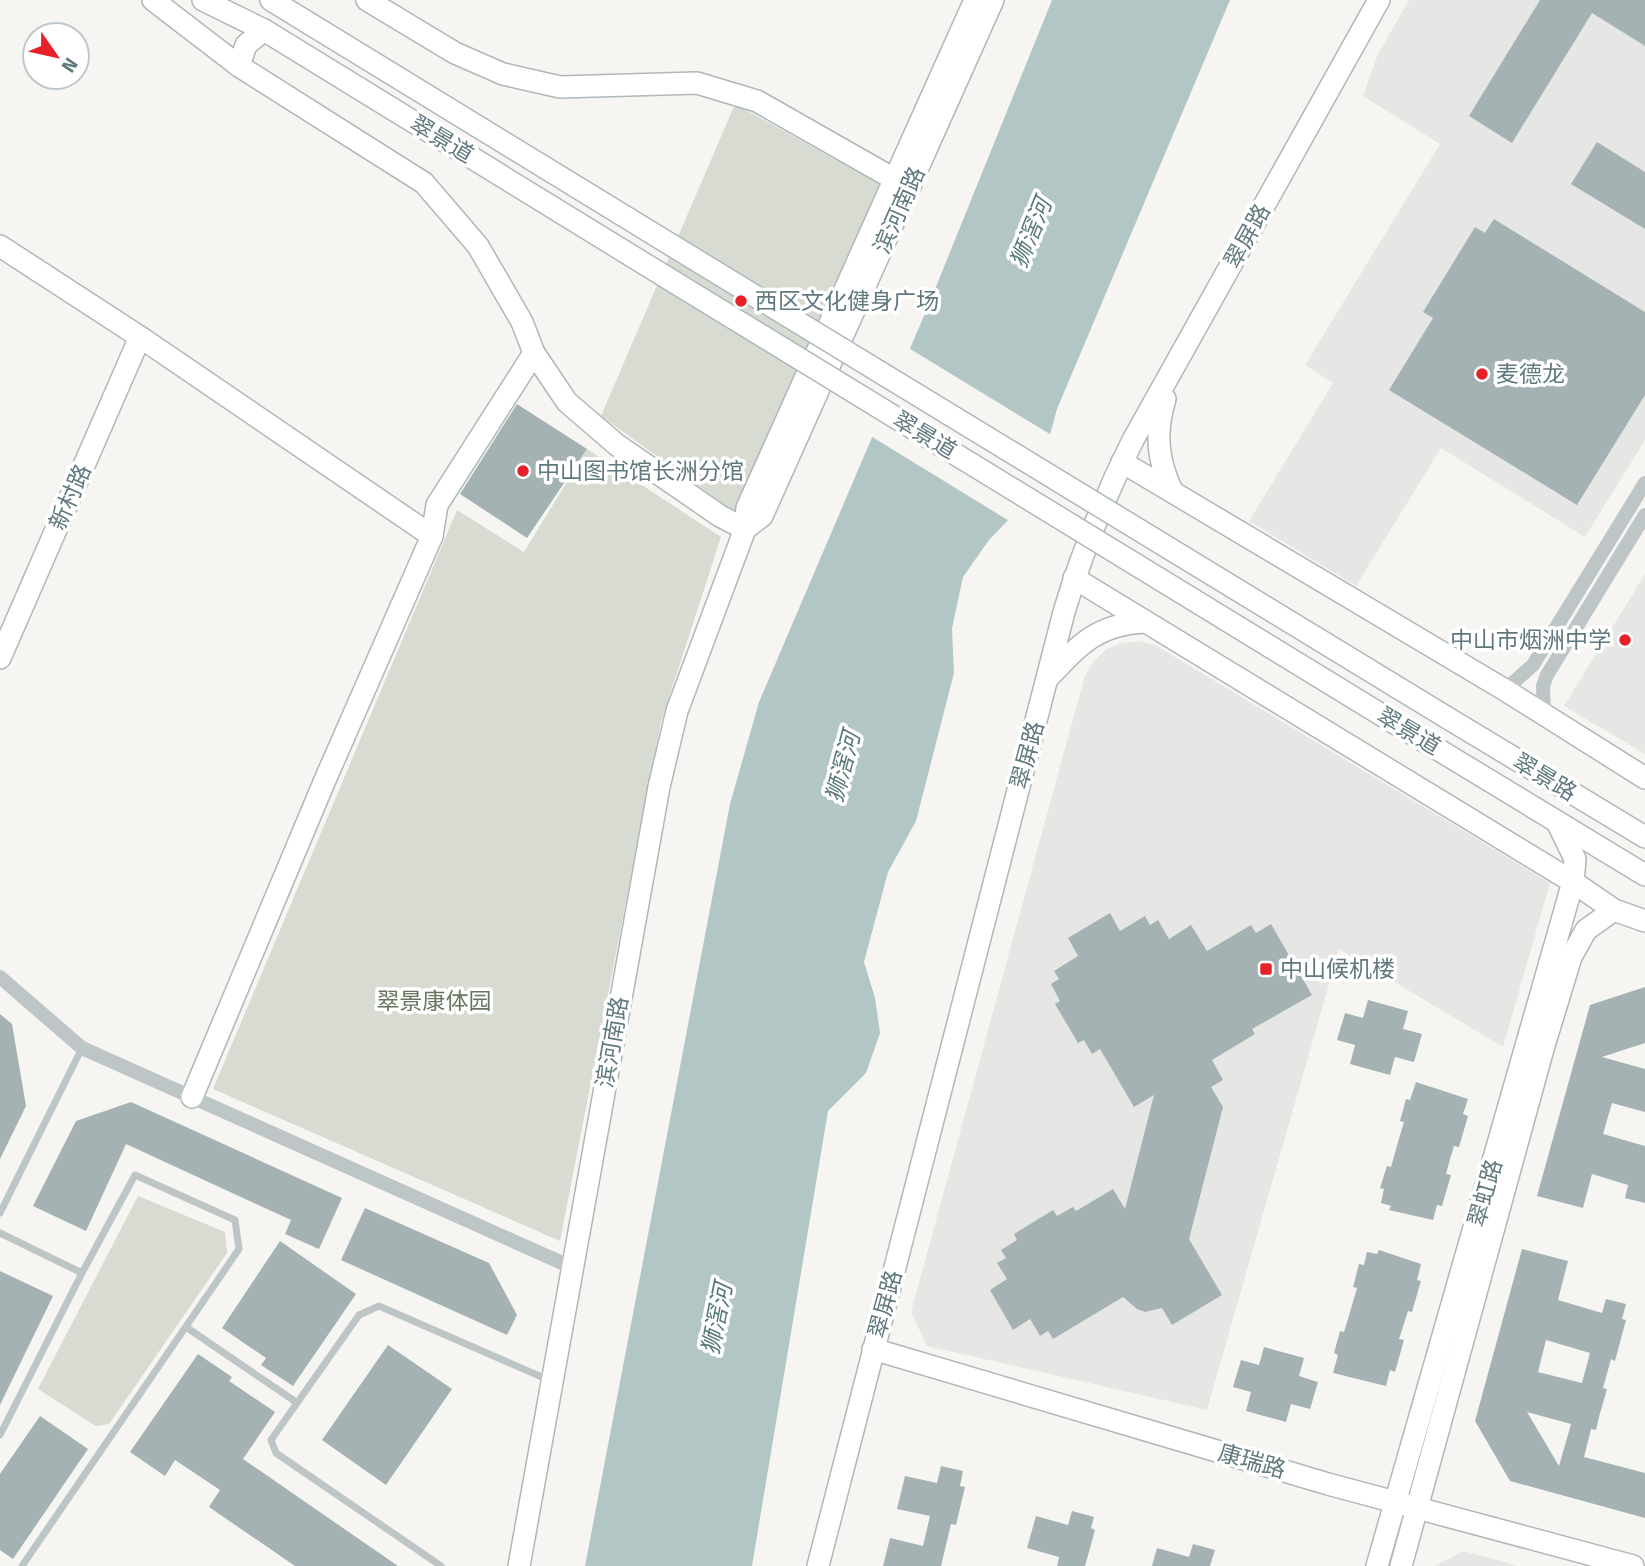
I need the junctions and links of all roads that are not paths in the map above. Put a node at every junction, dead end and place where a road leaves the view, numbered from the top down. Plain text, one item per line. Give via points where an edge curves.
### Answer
1 (153, 0) edge
2 (203, 0) edge
3 (368, 0) edge
4 (975, 0) edge
5 (993, 0) edge
6 (1379, 0) edge
7 (280, 2) edge
8 (264, 30) junction
9 (239, 66) junction
10 (902, 182) junction
11 (0, 246) edge
12 (140, 337) junction
13 (534, 353) junction
14 (1173, 367) junction
15 (1122, 462) junction
16 (1645, 482) edge
17 (1172, 491) junction
18 (1645, 515) edge
19 (745, 529) junction
20 (432, 536) junction
21 (1074, 578) junction
22 (1145, 622) junction
23 (0, 658) edge
24 (1046, 679) junction
25 (1505, 690) junction
26 (1544, 714) junction
27 (1645, 778) edge
28 (1557, 822) junction
29 (1645, 837) edge
30 (1645, 875) edge
31 (1573, 882) junction
32 (1614, 910) junction
33 (1645, 921) edge
34 (0, 977) edge
35 (82, 1048) junction
36 (192, 1097) junction
37 (0, 1213) edge
38 (0, 1233) edge
39 (571, 1268) junction
40 (82, 1273) junction
41 (186, 1327) junction
42 (873, 1349) junction
43 (551, 1382) junction
44 (296, 1402) junction
45 (0, 1436) edge
46 (1394, 1502) junction
47 (1418, 1508) junction
48 (22, 1566) edge
49 (441, 1566) edge
50 (519, 1566) edge
51 (818, 1566) edge
52 (1377, 1566) edge
53 (1401, 1566) edge
54 (1633, 1566) edge

1 - 9 street
2 - 8 street, 翠景道
3 - 10 street via 455,53 503,74 560,87 697,83 757,101
4 - 10 street, 滨河南路
5 - 10 street, 滨河南路
6 - 14 street, 翠屏路
7 - 29 street, 翠景路, bridge
8 - 9 street via 246,45
8 - 28 street, 翠景道, bridge
9 - 13 street via 424,183 478,246 522,322
10 - 19 street, 滨河南路 via 762,516
11 - 12 street
12 - 20 street
12 - 23 street, 新村路
13 - 19 street via 567,402 617,445
13 - 20 street via 437,505
14 - 15 street, 翠屏路
14 - 17 street via 1157,437 1161,465
15 - 17 street
15 - 21 street, 翠屏路
16 - 25 street via 1533,665
17 - 25 street
18 - 26 street via 1546,675
19 - 39 street, 滨河南路 via 677,710
20 - 36 street
21 - 22 street
21 - 24 street, 翠屏路
22 - 24 street via 1115,625 1088,638
22 - 31 street
24 - 42 street, 翠屏路
25 - 26 street
26 - 27 street
28 - 30 street, 翠景道
28 - 31 street, 翠虹路 via 1575,859
31 - 32 street
31 - 46 street, 翠虹路
32 - 33 street
32 - 47 street, 翠虹路 via 1586,930 1571,957
34 - 35 street
35 - 36 street
35 - 37 lane
36 - 39 street
38 - 40 lane
39 - 43 street, 滨河南路
40 - 41 lane via 135,1175 235,1220 239,1249
40 - 45 lane
41 - 44 lane
41 - 48 lane
42 - 46 street, 康瑞路
42 - 51 street, 翠屏路
43 - 44 lane via 379,1306 359,1315
43 - 50 street, 滨河南路
44 - 49 lane via 271,1440 276,1453
46 - 47 street, 康瑞路
46 - 52 street, 翠虹路
47 - 53 street, 翠虹路
47 - 54 street, 康瑞路

